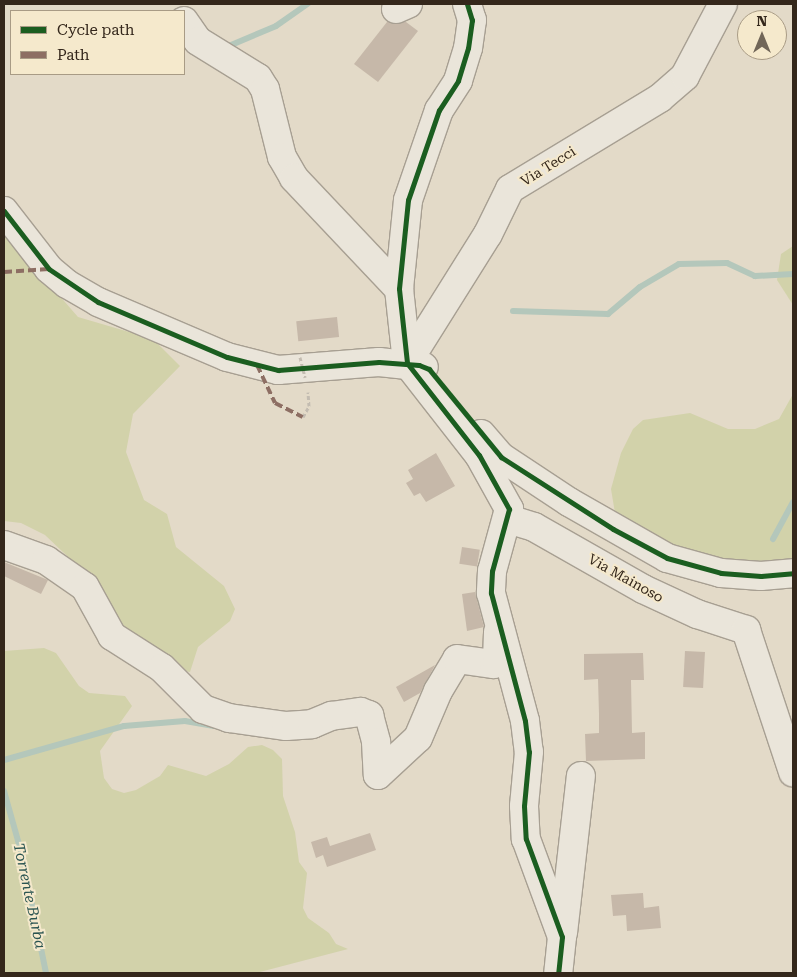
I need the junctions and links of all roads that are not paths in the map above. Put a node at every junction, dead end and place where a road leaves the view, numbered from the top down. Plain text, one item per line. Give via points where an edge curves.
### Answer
1 (467, 4) edge
2 (724, 4) edge
3 (185, 22) edge
4 (4, 211) edge
5 (399, 290) junction
6 (406, 363) junction
7 (508, 519) junction
8 (4, 545) edge
9 (793, 574) edge
10 (500, 628) junction
11 (793, 772) edge
12 (581, 776) dead end
13 (562, 937) junction
14 (558, 973) edge

1 - 5 street via 472,20 468,48 458,80 439,110 408,200
2 - 6 street, Via Tecci via 685,76 660,98 510,189 488,234
3 - 5 street via 198,41 258,78 265,89 282,157 294,178
4 - 6 street via 49,269 67,284 98,302 228,356 278,370
5 - 6 street
6 - 7 street via 496,479 506,498
6 - 9 street via 429,369 501,456 613,529 667,558 721,573
7 - 10 street via 492,571 491,593
7 - 11 street, Via Mainoso via 534,527 688,610 746,630
8 - 10 street via 46,560 84,587 112,636 162,668 202,708 229,718 286,726 312,724 331,716 361,712 369,715 376,742 378,775 418,738 438,691 457,659 494,664 497,661
10 - 13 street via 525,721 529,752 524,806 526,839
12 - 13 street
13 - 14 street

